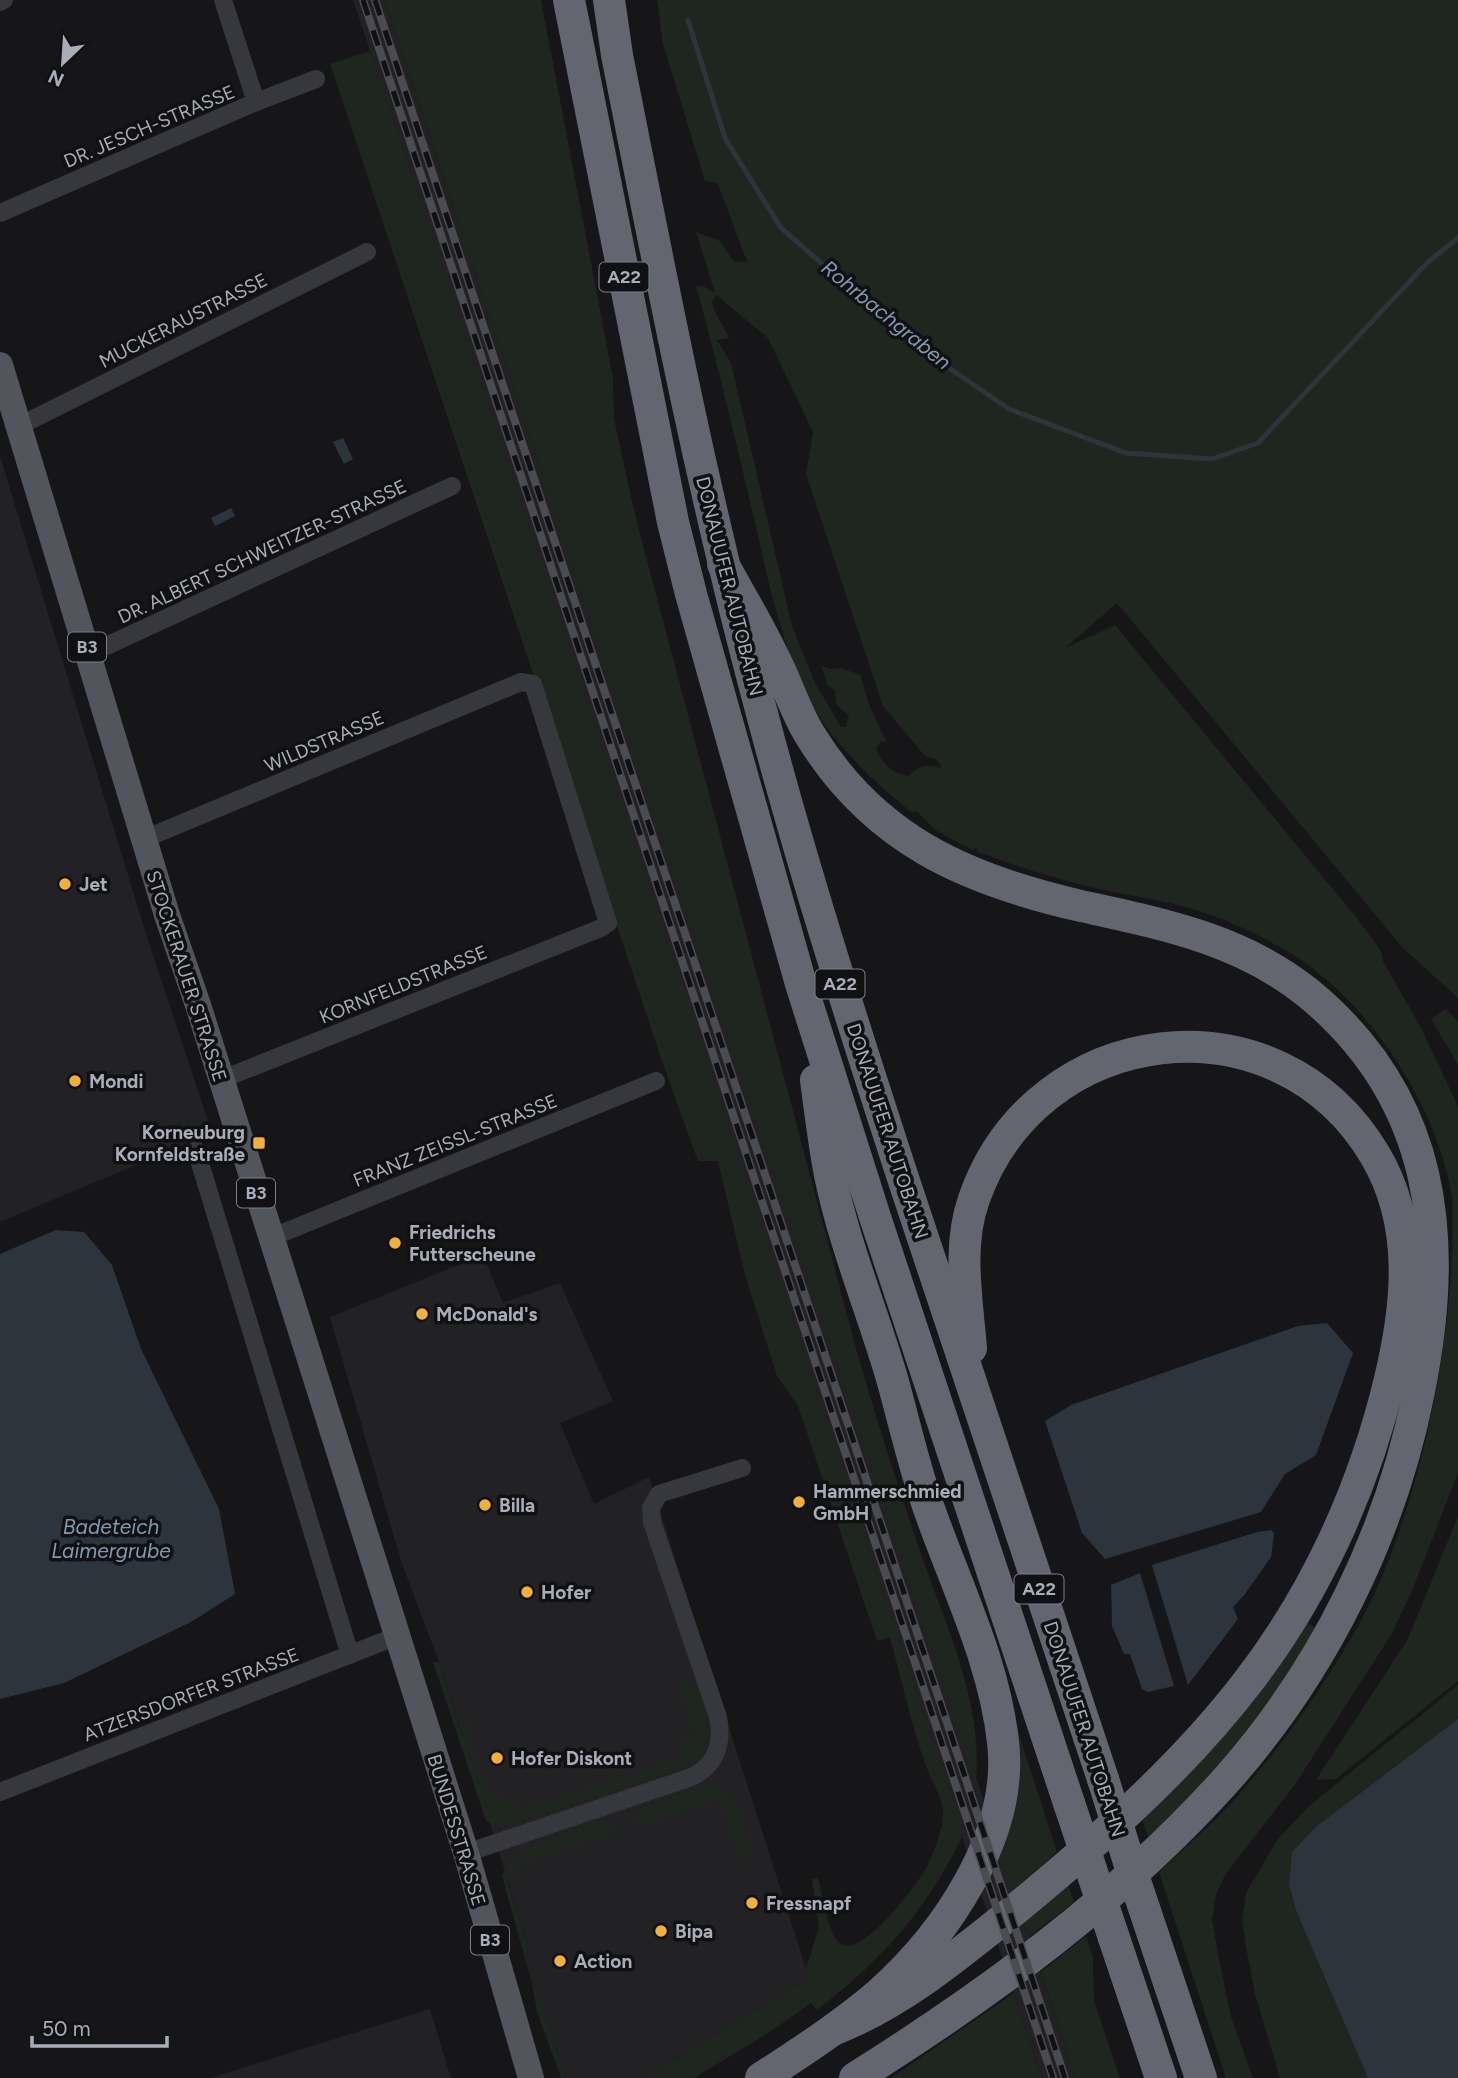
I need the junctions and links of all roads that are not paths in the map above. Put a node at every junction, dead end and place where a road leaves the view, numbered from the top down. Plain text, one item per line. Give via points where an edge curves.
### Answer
1 (223, 0) edge
2 (569, 0) edge
3 (609, 0) edge
4 (316, 79) dead end
5 (256, 102) junction
6 (0, 213) edge
7 (367, 252) dead end
8 (0, 365) edge
9 (19, 426) junction
10 (452, 486) dead end
11 (723, 564) junction
12 (89, 654) junction
13 (144, 839) junction
14 (601, 928) joint
15 (801, 984) junction
16 (220, 1080) junction
17 (656, 1082) dead end
18 (196, 1150) dead end
19 (270, 1238) junction
20 (974, 1399) junction
21 (742, 1468) dead end
22 (380, 1584) joint
23 (397, 1636) junction
24 (350, 1655) junction
25 (0, 1792) edge
26 (466, 1853) junction
27 (835, 2029) junction
28 (531, 2078) edge
29 (761, 2078) edge
30 (855, 2078) edge
31 (1161, 2078) edge
32 (1201, 2078) edge

1 - 5 street
2 - 15 highway, DONAUUFER AUTOBAHN / A22 via 676,534
3 - 11 highway, DONAUUFER AUTOBAHN / A22 via 653,238
4 - 5 street, DR. JESCH-STRASSE
5 - 6 street, DR. JESCH-STRASSE
7 - 9 street, MUCKERAUSTRASSE
8 - 9 main road, STOCKERAUER STRASSE / B3
9 - 12 main road, STOCKERAUER STRASSE / B3
10 - 12 street, DR. ALBERT SCHWEITZER-STRASSE
11 - 20 highway, DONAUUFER AUTOBAHN / A22 via 835,967
11 - 30 highway via 775,658 810,735 849,787 872,809 937,857 985,879 1197,933 1250,955 1286,977 1351,1034 1387,1083 1416,1147 1431,1206 1433,1300 1408,1443 1357,1581 1306,1672 1236,1769 1161,1846 1055,1938
12 - 13 main road, STOCKERAUER STRASSE / B3
13 - 14 street, WILDSTRASSE via 521,682 533,684 608,922
13 - 16 main road, STOCKERAUER STRASSE / B3
14 - 16 street, KORNFELDSTRASSE
15 - 27 highway via 830,1175 925,1499 981,1651 1004,1746 996,1822 958,1899 900,1973
15 - 31 highway, DONAUUFER AUTOBAHN / A22, bridge
16 - 19 main road, STOCKERAUER STRASSE / B3
17 - 19 street, FRANZ ZEISSL-STRASSE
18 - 24 street
19 - 22 main road, STOCKERAUER STRASSE / B3
20 - 27 highway via 964,1275 972,1202 1013,1128 1064,1082 1093,1066 1157,1047 1237,1052 1280,1068 1318,1090 1349,1120 1375,1155 1400,1214 1406,1253 1394,1362 1354,1493 1294,1614 1210,1729 1091,1845 895,2001
20 - 32 highway, DONAUUFER AUTOBAHN / A22, bridge
21 - 26 street via 659,1494 651,1508 718,1717 720,1742 707,1768
22 - 23 main road, BUNDESSTRASSE / B3
23 - 24 street, ATZERSDORFER STRASSE
23 - 26 main road, BUNDESSTRASSE / B3
24 - 25 street, ATZERSDORFER STRASSE
26 - 28 main road, BUNDESSTRASSE / B3
27 - 29 highway

